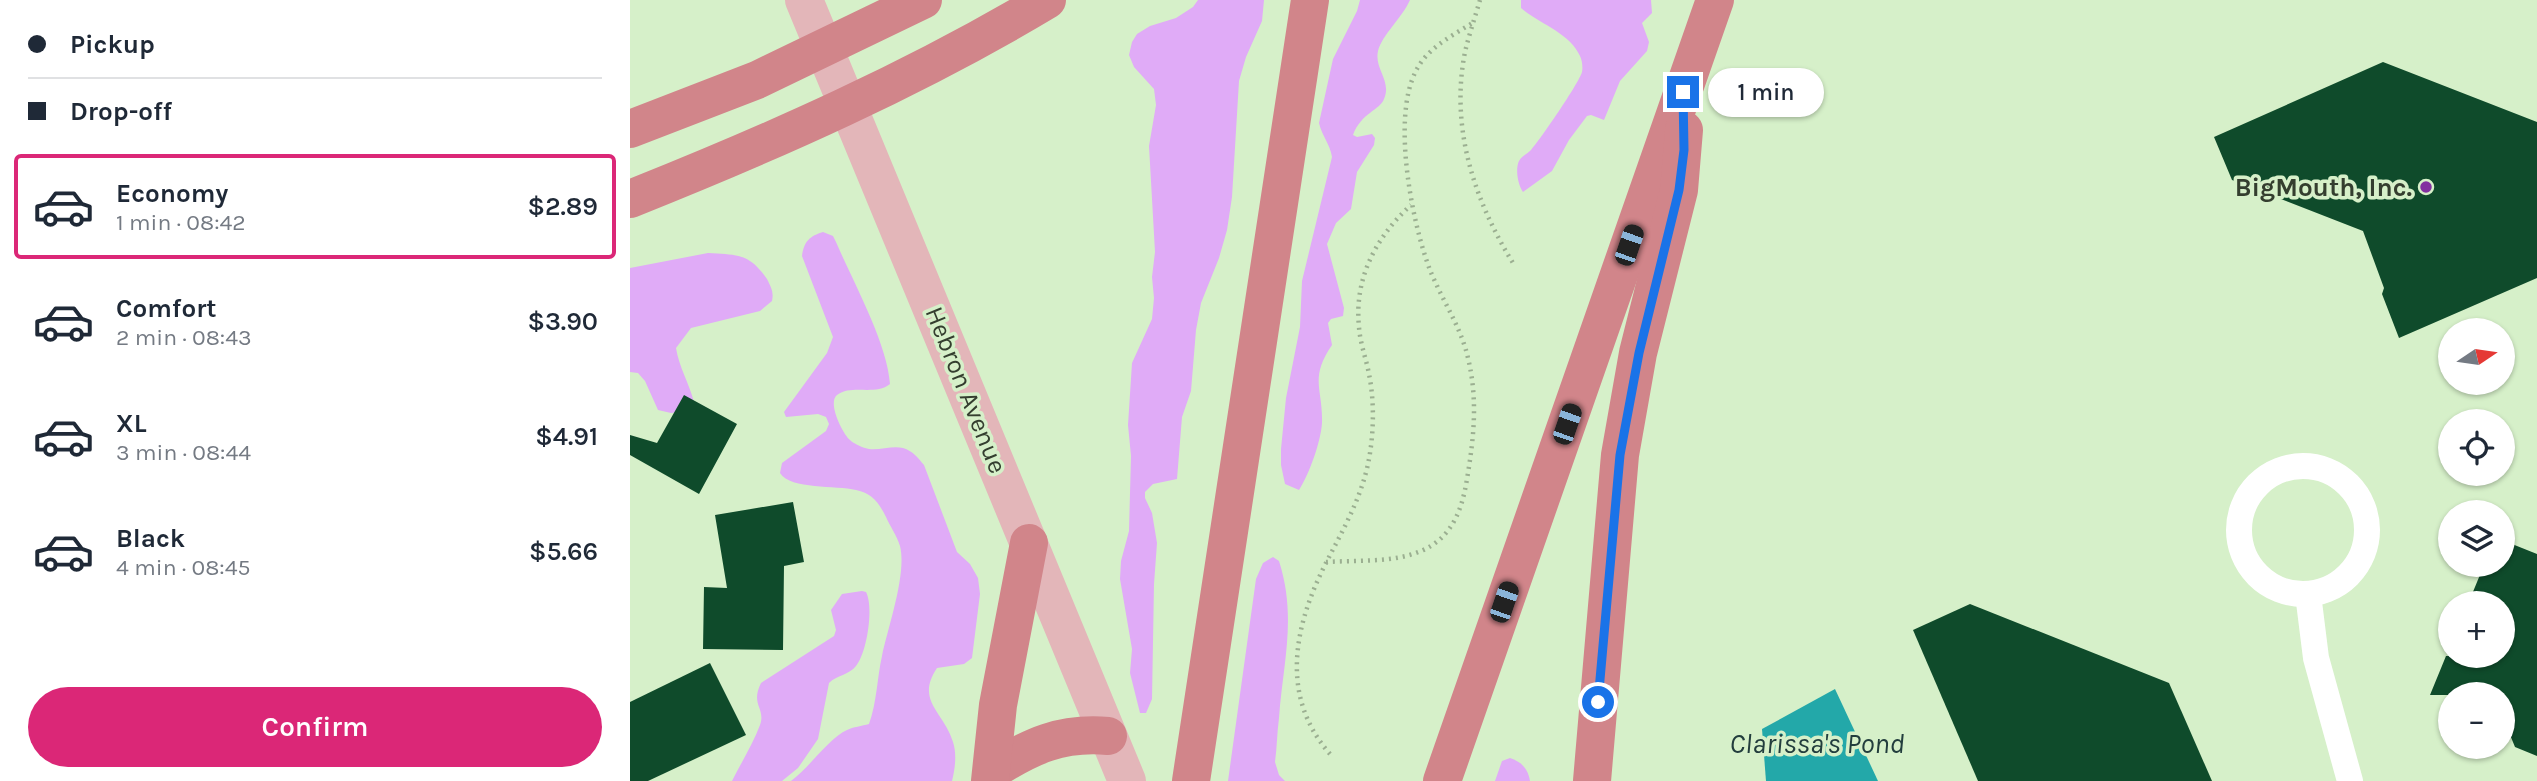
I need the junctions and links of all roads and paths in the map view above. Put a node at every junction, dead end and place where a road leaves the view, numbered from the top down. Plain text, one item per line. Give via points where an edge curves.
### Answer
1 (804, 0) edge
2 (923, 0) edge
3 (1047, 0) edge
4 (1310, 0) edge
5 (1480, 0) edge
6 (1715, 0) edge
7 (1474, 22) junction
8 (1683, 92) junction
9 (630, 129) edge
10 (630, 199) edge
11 (1411, 205) junction
12 (1513, 263) dead end
13 (1030, 543) junction
14 (1326, 562) junction
15 (2308, 594) junction
16 (1108, 736) junction
17 (1330, 754) dead end
18 (992, 776) edge
19 (1127, 781) edge
20 (1191, 781) edge
21 (1442, 781) edge
22 (1592, 781) edge
23 (2350, 781) edge

1 - 13 main road, Hebron Avenue
2 - 9 highway via 757,80
3 - 10 highway via 876,91
4 - 20 highway
5 - 7 path
6 - 8 highway
7 - 11 path via 1434,48 1409,86 1405,135
7 - 12 path via 1465,53 1462,126 1478,198
8 - 21 highway
8 - 22 highway via 1679,190 1639,353 1620,455
11 - 14 path via 1381,239 1362,281 1359,326 1372,401 1370,454 1353,512
11 - 14 path via 1430,271 1458,328 1474,384 1475,433 1462,505 1449,531 1423,550 1397,557
13 - 16 main road, Hebron Avenue
13 - 18 highway via 998,705
14 - 17 path via 1307,610 1296,666 1304,713
15 - 15 street via 2343,581 2365,551 2368,532 2366,513 2346,481 2333,472 2301,465 2259,482 2241,514 2239,533 2250,566 2262,579 2291,593
15 - 23 street via 2316,658
16 - 18 highway via 1049,741 1020,752
16 - 19 main road, Hebron Avenue

